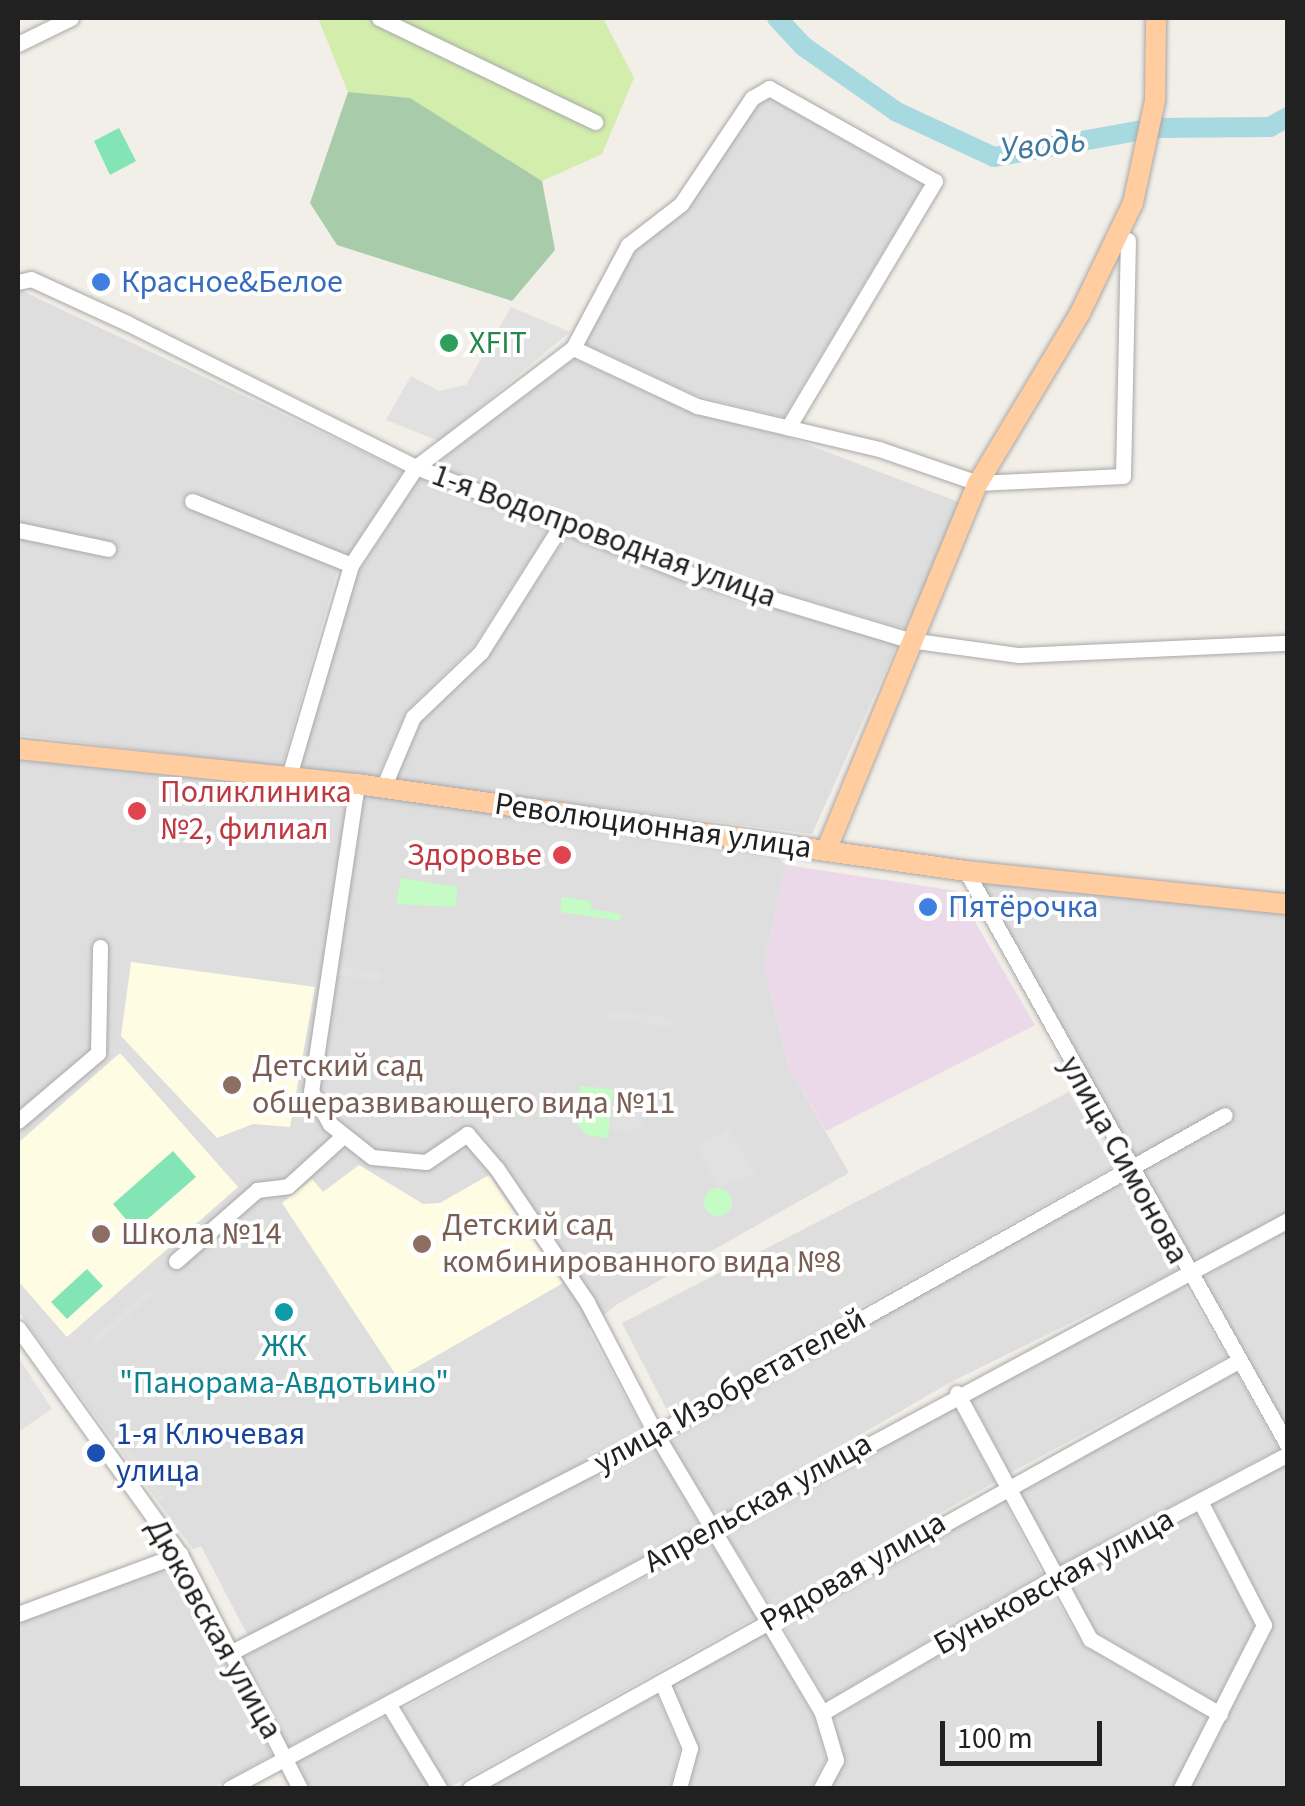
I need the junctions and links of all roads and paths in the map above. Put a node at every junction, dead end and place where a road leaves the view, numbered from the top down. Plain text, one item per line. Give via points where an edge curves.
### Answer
1 (71, 18) edge
2 (378, 18) edge
3 (1156, 18) edge
4 (18, 44) edge
5 (595, 122) dead end
6 (1128, 240) dead end
7 (18, 282) edge
8 (573, 348) junction
9 (788, 428) junction
10 (416, 467) junction
11 (978, 483) junction
12 (192, 501) dead end
13 (562, 524) junction
14 (18, 530) edge
15 (108, 549) dead end
16 (350, 565) junction
17 (909, 640) junction
18 (1288, 643) edge
19 (18, 749) edge
20 (289, 776) junction
21 (357, 784) junction
22 (382, 788) junction
23 (826, 852) junction
24 (966, 871) junction
25 (1288, 904) edge
26 (100, 947) dead end
27 (1225, 1115) dead end
28 (18, 1121) edge
29 (342, 1136) junction
30 (1130, 1171) junction
31 (1288, 1220) edge
32 (176, 1262) dead end
33 (1188, 1274) junction
34 (18, 1328) edge
35 (1240, 1360) junction
36 (957, 1393) junction
37 (656, 1434) junction
38 (1288, 1446) edge
39 (1288, 1454) edge
40 (1006, 1485) junction
41 (1200, 1501) junction
42 (712, 1530) junction
43 (180, 1554) junction
44 (1054, 1578) junction
45 (18, 1614) edge
46 (768, 1620) junction
47 (228, 1654) junction
48 (662, 1683) junction
49 (390, 1705) junction
50 (822, 1713) junction
51 (1220, 1714) junction
52 (284, 1758) junction
53 (230, 1788) edge
54 (300, 1788) edge
55 (439, 1788) edge
56 (470, 1788) edge
57 (680, 1788) edge
58 (822, 1788) edge
59 (1181, 1788) edge

1 - 4 street
2 - 5 street
3 - 11 main road via 1146,164 1133,203 1080,314
6 - 11 street via 1123,476
7 - 10 street, 1-я Водопроводная улица via 30,279 127,323
8 - 9 street via 698,406
8 - 9 street via 628,245 682,204 752,98 769,88 936,182
8 - 10 street
9 - 11 street
10 - 13 street, 1-я Водопроводная улица
10 - 16 street
11 - 17 main road
12 - 16 street
13 - 17 street, 1-я Водопроводная улица via 687,574
13 - 22 street via 481,652 413,717
14 - 15 street
16 - 20 street
17 - 18 street, 1-я Водопроводная улица via 1019,656
17 - 23 main road
19 - 20 main road, Революционная улица
20 - 21 main road, Революционная улица
21 - 22 main road, Революционная улица
21 - 29 street via 311,1091
22 - 23 main road, Революционная улица
23 - 24 main road, Революционная улица
24 - 25 main road, Революционная улица
24 - 30 street, улица Симонова
26 - 28 street via 98,1054
27 - 30 street, улица Изобретателей
29 - 32 street via 288,1186 257,1190
29 - 37 street via 372,1156 426,1162 467,1134 574,1280
30 - 33 street, улица Симонова
30 - 37 street, улица Изобретателей
31 - 33 street, Апрельская улица
33 - 35 street, улица Симонова
33 - 36 street, Апрельская улица
34 - 43 street, Дюковская улица
35 - 38 street, улица Симонова
35 - 40 street, Рядовая улица
36 - 40 street
36 - 42 street, Апрельская улица
37 - 42 street
37 - 47 street, улица Изобретателей
39 - 41 street, Буньковская улица
40 - 44 street
40 - 46 street, Рядовая улица
41 - 44 street, Буньковская улица
41 - 51 street via 1264,1624
42 - 46 street
42 - 49 street, Апрельская улица
43 - 45 street
43 - 47 street, Дюковская улица
44 - 50 street, Буньковская улица
44 - 51 street via 1090,1639
46 - 48 street, Рядовая улица
46 - 50 street
47 - 52 street, Дюковская улица
48 - 56 street, Рядовая улица
48 - 57 street via 690,1748
49 - 52 street, Апрельская улица
49 - 55 street
50 - 58 street via 836,1760
51 - 59 street
52 - 53 street, Апрельская улица
52 - 54 street, Дюковская улица

